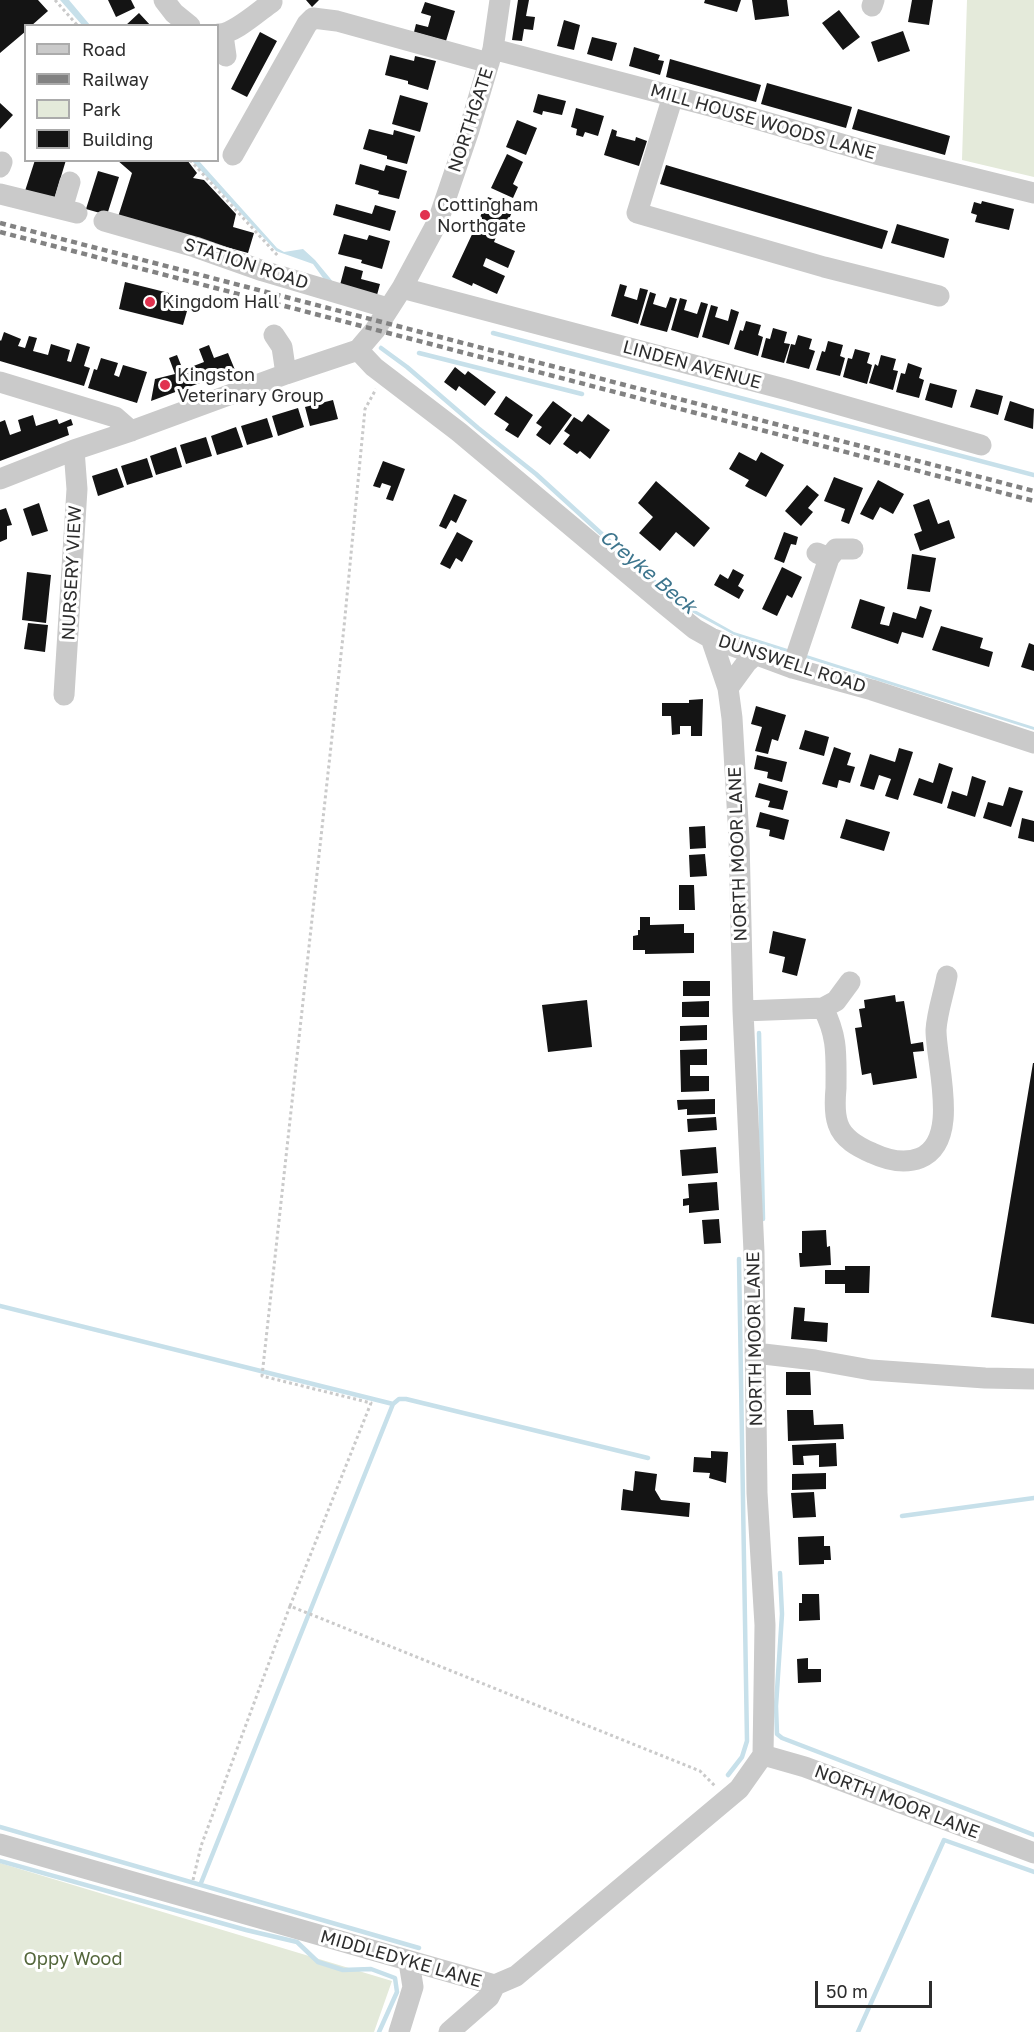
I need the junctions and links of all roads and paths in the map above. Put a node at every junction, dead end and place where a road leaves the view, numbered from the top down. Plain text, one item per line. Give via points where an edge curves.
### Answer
1 (55, 0) edge
2 (165, 0) edge
3 (500, 0) edge
4 (274, 5) edge
5 (76, 24) edge
6 (188, 24) edge
7 (220, 35) edge
8 (226, 56) dead end
9 (491, 56) junction
10 (673, 96) junction
11 (234, 155) dead end
12 (192, 162) edge
13 (70, 182) dead end
14 (1034, 193) edge
15 (0, 194) edge
16 (104, 221) dead end
17 (281, 258) dead end
18 (402, 288) junction
19 (939, 296) dead end
20 (388, 308) junction
21 (274, 335) dead end
22 (358, 350) junction
23 (286, 374) junction
24 (384, 374) junction
25 (0, 382) edge
26 (131, 432) junction
27 (981, 446) dead end
28 (74, 450) junction
29 (0, 479) edge
30 (853, 549) dead end
31 (711, 638) junction
32 (755, 655) junction
33 (795, 658) junction
34 (728, 688) junction
35 (64, 695) dead end
36 (1034, 743) edge
37 (947, 976) dead end
38 (850, 982) dead end
39 (823, 1008) junction
40 (743, 1011) junction
41 (755, 1353) junction
42 (1034, 1380) edge
43 (290, 1606) junction
44 (763, 1755) junction
45 (727, 1799) junction
46 (0, 1844) edge
47 (1034, 1853) edge
48 (194, 1875) dead end
49 (409, 1962) junction
50 (495, 1985) junction
51 (399, 2032) edge
52 (449, 2032) edge

1 - 5 path
2 - 6 street
3 - 9 street, NORTHGATE
4 - 7 street
7 - 8 street
9 - 10 street, MILL HOUSE WOODS LANE
9 - 11 street, MILL HOUSE WOODS LANE via 313,18
9 - 18 street, NORTHGATE via 438,222
10 - 14 street, MILL HOUSE WOODS LANE via 876,154
10 - 19 street via 637,213
12 - 17 path
13 - 15 street via 70,211
16 - 20 street, STATION ROAD
18 - 20 street, NORTHGATE
18 - 27 street, LINDEN AVENUE via 788,390
20 - 22 street, NORTHGATE
21 - 23 street via 282,347
22 - 23 street
22 - 24 street, DUNSWELL ROAD
23 - 26 street
24 - 31 street, DUNSWELL ROAD via 695,629
24 - 43 path via 365,409 262,1376 371,1403
25 - 26 street via 115,417
26 - 28 street
28 - 29 street
28 - 35 street, NURSERY VIEW via 77,489
30 - 33 street via 836,549 823,555
31 - 32 street, DUNSWELL ROAD
31 - 34 street, NORTH MOOR LANE
32 - 33 street, DUNSWELL ROAD
32 - 34 street
33 - 36 street, DUNSWELL ROAD via 872,690
34 - 40 street, NORTH MOOR LANE via 739,839
37 - 39 street via 936,1028 944,1122 940,1138 926,1155 909,1162 881,1157 853,1144 838,1125 836,1049 832,1026
38 - 39 street via 836,1002
39 - 40 street
40 - 41 street, NORTH MOOR LANE
41 - 42 street via 871,1370
41 - 44 street, NORTH MOOR LANE via 757,1493 765,1624
43 - 45 path via 700,1772
43 - 48 path via 201,1846
44 - 45 street, MIDDLEDYKE LANE
44 - 47 street, NORTH MOOR LANE
45 - 50 street, MIDDLEDYKE LANE via 516,1976
46 - 49 street, MIDDLEDYKE LANE
49 - 50 street, MIDDLEDYKE LANE
49 - 51 street via 413,1987
50 - 52 street via 489,1997

